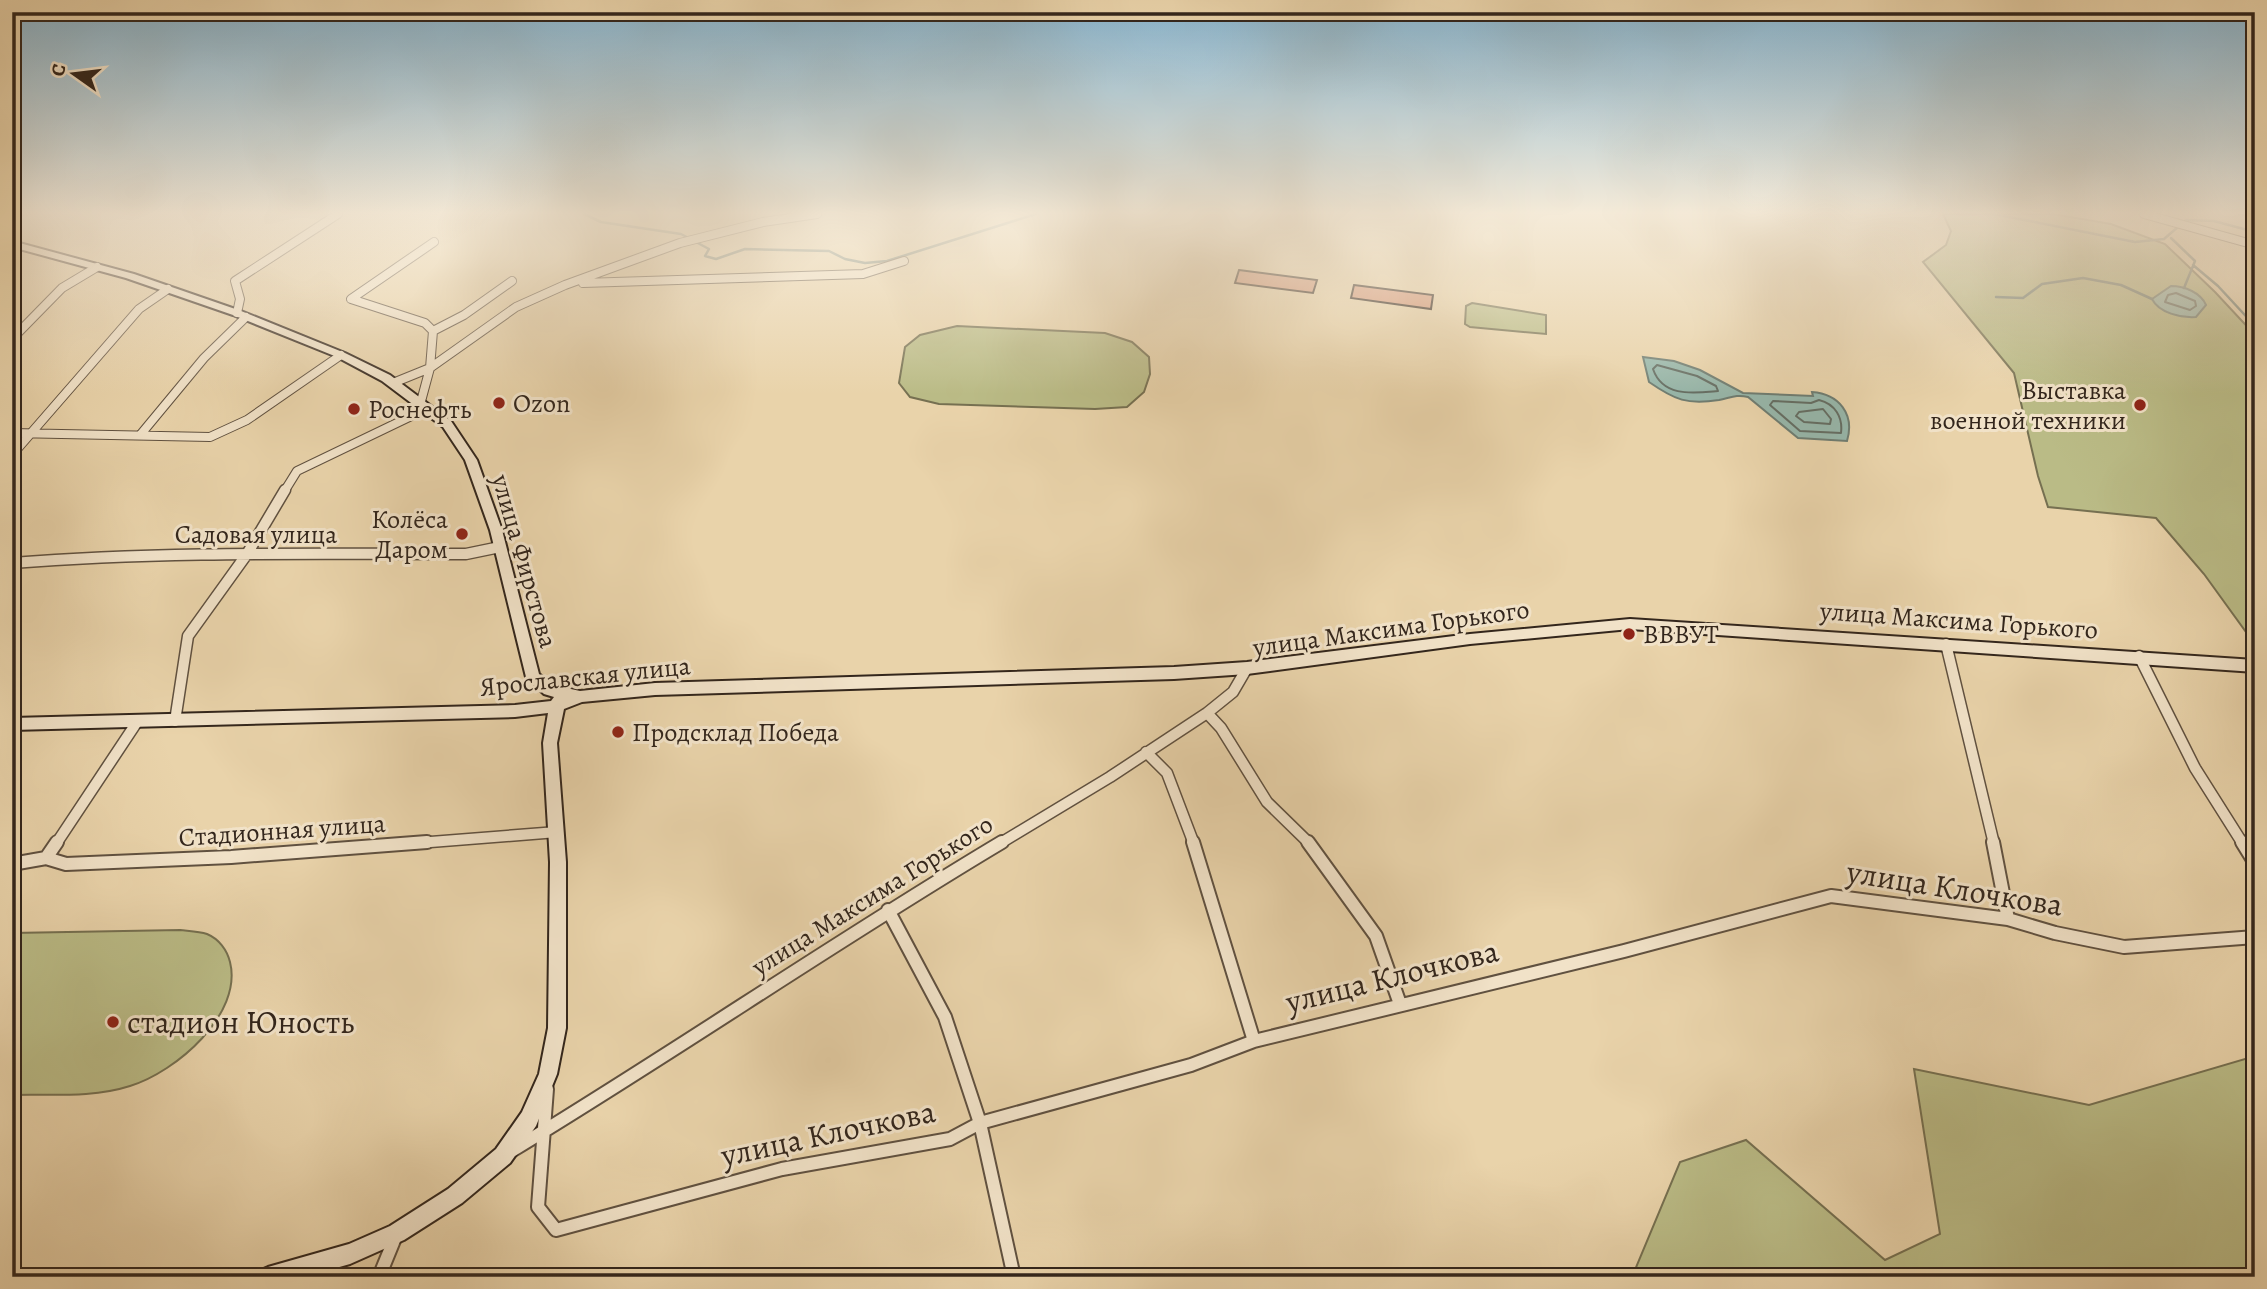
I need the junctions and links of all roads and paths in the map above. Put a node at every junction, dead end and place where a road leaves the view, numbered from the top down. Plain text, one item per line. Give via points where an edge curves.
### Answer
1 (85, 274) edge
2 (120, 274) edge
3 (246, 274) edge
4 (387, 274) edge
5 (595, 274) edge
6 (858, 274) edge
7 (512, 281) dead end
8 (565, 285) junction
9 (168, 289) junction
10 (241, 315) junction
11 (433, 331) junction
12 (12, 339) edge
13 (341, 355) junction
14 (430, 368) junction
15 (393, 383) junction
16 (423, 407) junction
17 (12, 433) edge
18 (32, 433) junction
19 (141, 434) junction
20 (12, 455) edge
21 (500, 547) junction
22 (247, 554) junction
23 (12, 563) edge
24 (1946, 644) junction
25 (2139, 656) junction
26 (2255, 666) edge
27 (1247, 668) junction
28 (558, 700) junction
29 (1208, 713) junction
30 (176, 721) junction
31 (137, 722) junction
32 (12, 724) edge
33 (1146, 752) junction
34 (557, 832) junction
35 (46, 858) junction
36 (2255, 863) edge
37 (12, 864) edge
38 (888, 910) junction
39 (2008, 919) junction
40 (2255, 937) edge
41 (1400, 1004) junction
42 (1254, 1041) junction
43 (548, 1074) junction
44 (980, 1123) junction
45 (545, 1131) junction
46 (503, 1156) junction
47 (397, 1233) junction
48 (268, 1277) edge
49 (379, 1277) edge
50 (1014, 1277) edge

1 - 12 street via 61,288
2 - 9 main road, улица Фирстова
3 - 10 street via 235,281
4 - 11 street via 351,299 425,323
5 - 8 street
6 - 8 street
7 - 11 street
8 - 14 street via 516,307
9 - 10 main road, улица Фирстова
9 - 18 street via 139,309
10 - 13 main road, улица Фирстова
10 - 19 street
11 - 14 street
13 - 15 main road, улица Фирстова
13 - 19 street via 247,420 210,437
14 - 15 street
14 - 16 street
15 - 16 main road, улица Фирстова
16 - 21 main road, улица Фирстова via 447,424 471,460
16 - 22 street via 297,471
17 - 18 street
18 - 19 street
18 - 20 street
21 - 22 street, Садовая улица via 466,554
21 - 28 main road, улица Фирстова via 529,667 539,684
22 - 23 street, Садовая улица
22 - 30 street via 188,636
24 - 25 main road, улица Максима Горького
24 - 27 main road, улица Максима Горького via 1630,624
24 - 39 street
25 - 26 main road, улица Максима Горького
25 - 36 street via 2195,768
27 - 28 main road, Ярославская улица via 673,688
27 - 29 street, улица Максима Горького via 1233,692
28 - 30 main road, Ярославская улица via 516,711
28 - 34 main road via 550,743
29 - 33 street, улица Максима Горького
29 - 41 street via 1267,802 1311,845 1376,936
30 - 31 main road, Ярославская улица
31 - 32 main road, Ярославская улица
31 - 35 street
33 - 38 street, улица Максима Горького
33 - 42 street via 1167,773
34 - 35 street, Стадионная улица via 232,858 66,864
34 - 43 main road via 557,1028
35 - 37 street, Стадионная улица
38 - 44 street via 945,1017
38 - 45 street, улица Максима Горького
39 - 40 street, улица Клочкова via 2124,947
39 - 41 street, улица Клочкова via 1831,896
41 - 42 street, улица Клочкова
42 - 44 street, улица Клочкова via 1191,1065
43 - 45 street
43 - 46 main road via 529,1119
44 - 45 street, улица Клочкова via 950,1139 782,1168 556,1230 538,1207
44 - 50 street
45 - 46 street, улица Максима Горького
46 - 47 main road via 455,1196
47 - 48 main road via 350,1254
47 - 49 street

